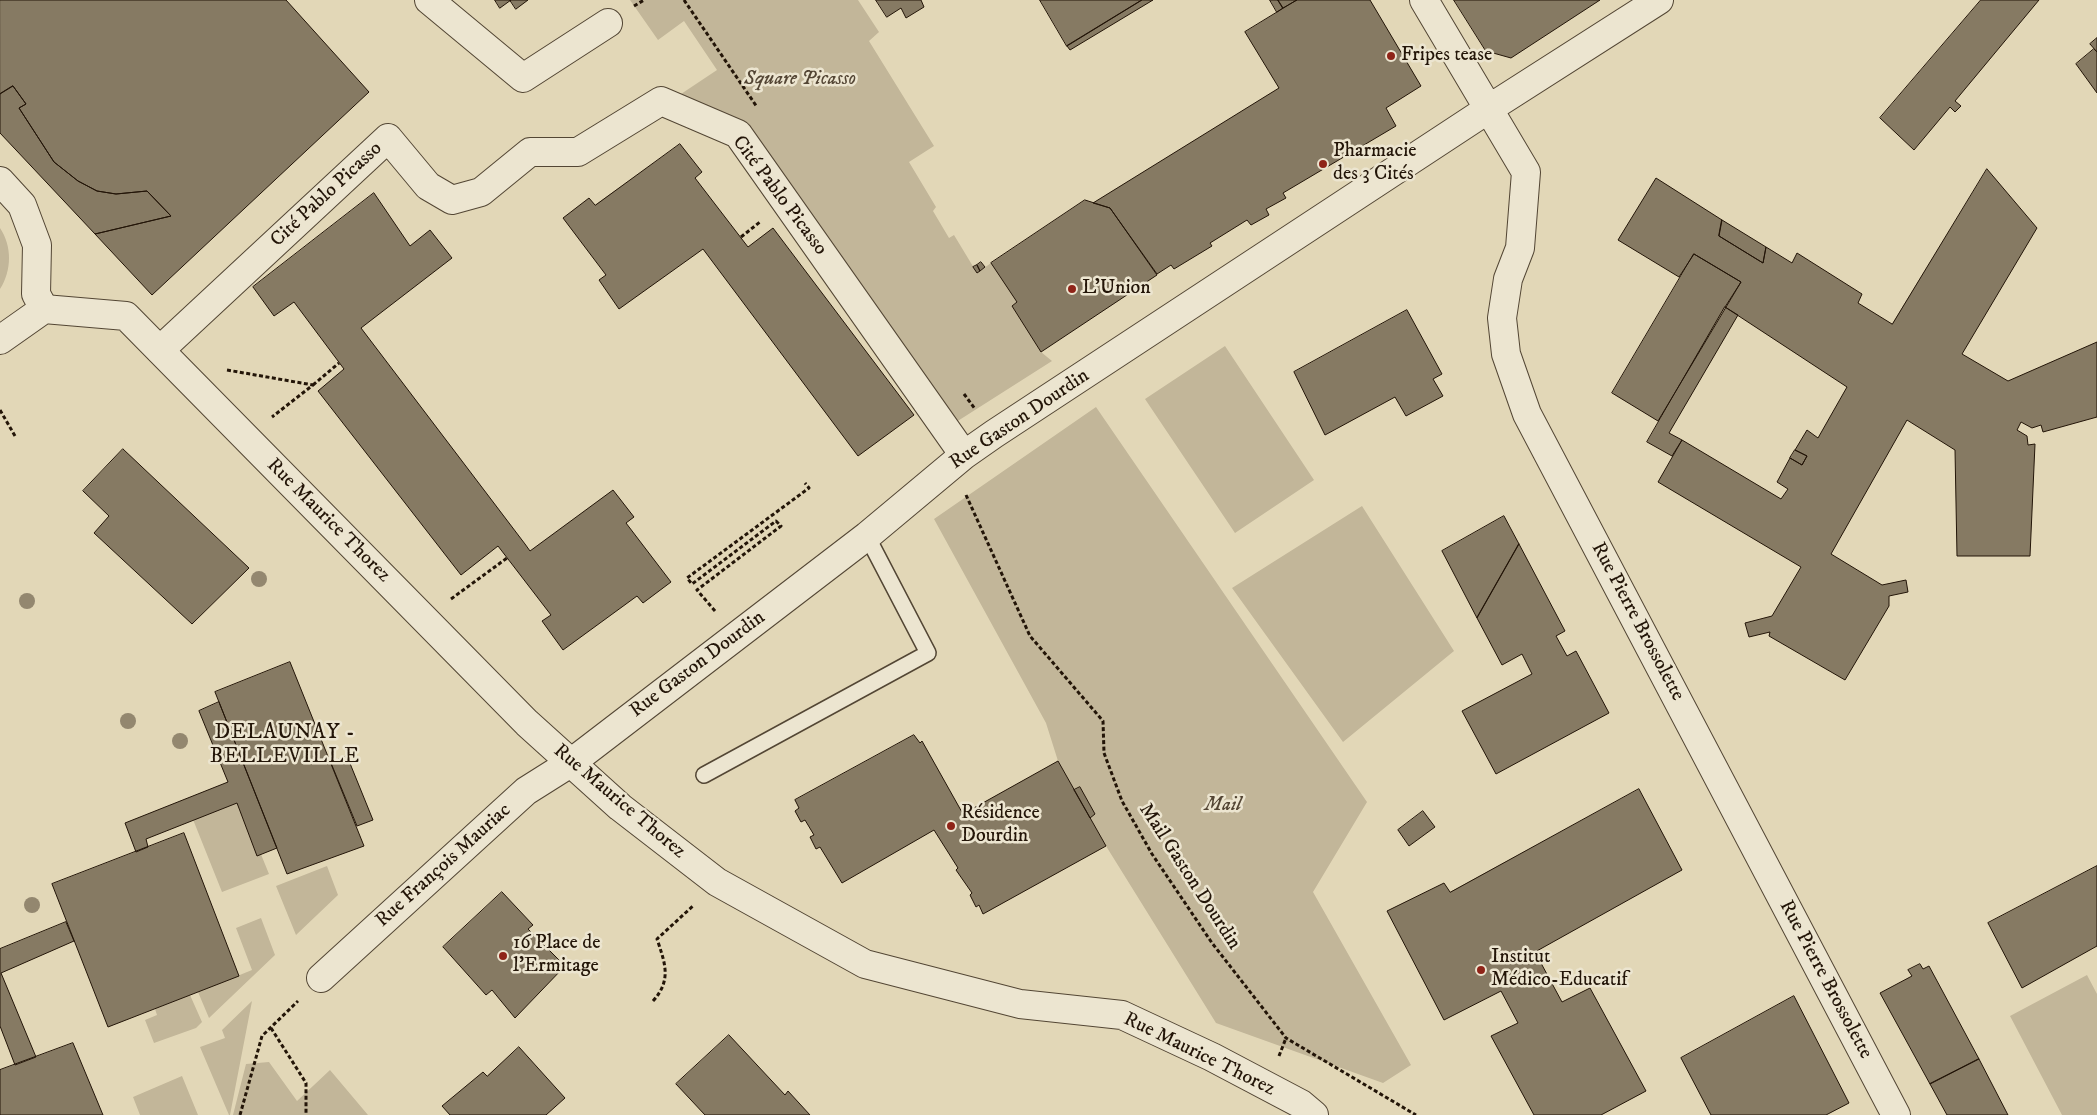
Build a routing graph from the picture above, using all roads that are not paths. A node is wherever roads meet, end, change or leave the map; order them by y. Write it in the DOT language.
graph roads {
  1 [pos="429,0"];
  2 [pos="1424,0"];
  3 [pos="1659,0"];
  4 [pos="608,23"];
  5 [pos="1490,108"];
  6 [pos="0,181"];
  7 [pos="44,309"];
  8 [pos="0,340"];
  9 [pos="160,350"];
  10 [pos="964,455"];
  11 [pos="867,536"];
  12 [pos="572,762"];
  13 [pos="704,775"];
  14 [pos="321,978"];
  15 [pos="1314,1115"];
  16 [pos="1896,1115"];
  1 -- 4 [label="street"];
  2 -- 5 [label="street, Rue Pierre Brossolette"];
  3 -- 5 [label="street, Rue Gaston Dourdin"];
  5 -- 10 [label="street, Rue Gaston Dourdin"];
  5 -- 16 [label="street, Rue Pierre Brossolette"];
  6 -- 7 [label="street"];
  7 -- 8 [label="street"];
  7 -- 9 [label="street, Rue Maurice Thorez"];
  9 -- 10 [label="street, Cité Pablo Picasso"];
  9 -- 12 [label="street, Rue Maurice Thorez"];
  10 -- 11 [label="street, Rue Gaston Dourdin"];
  11 -- 12 [label="street, Rue Gaston Dourdin"];
  11 -- 13 [label="lane"];
  12 -- 14 [label="street, Rue François Mauriac"];
  12 -- 15 [label="street, Rue Maurice Thorez"];
}
